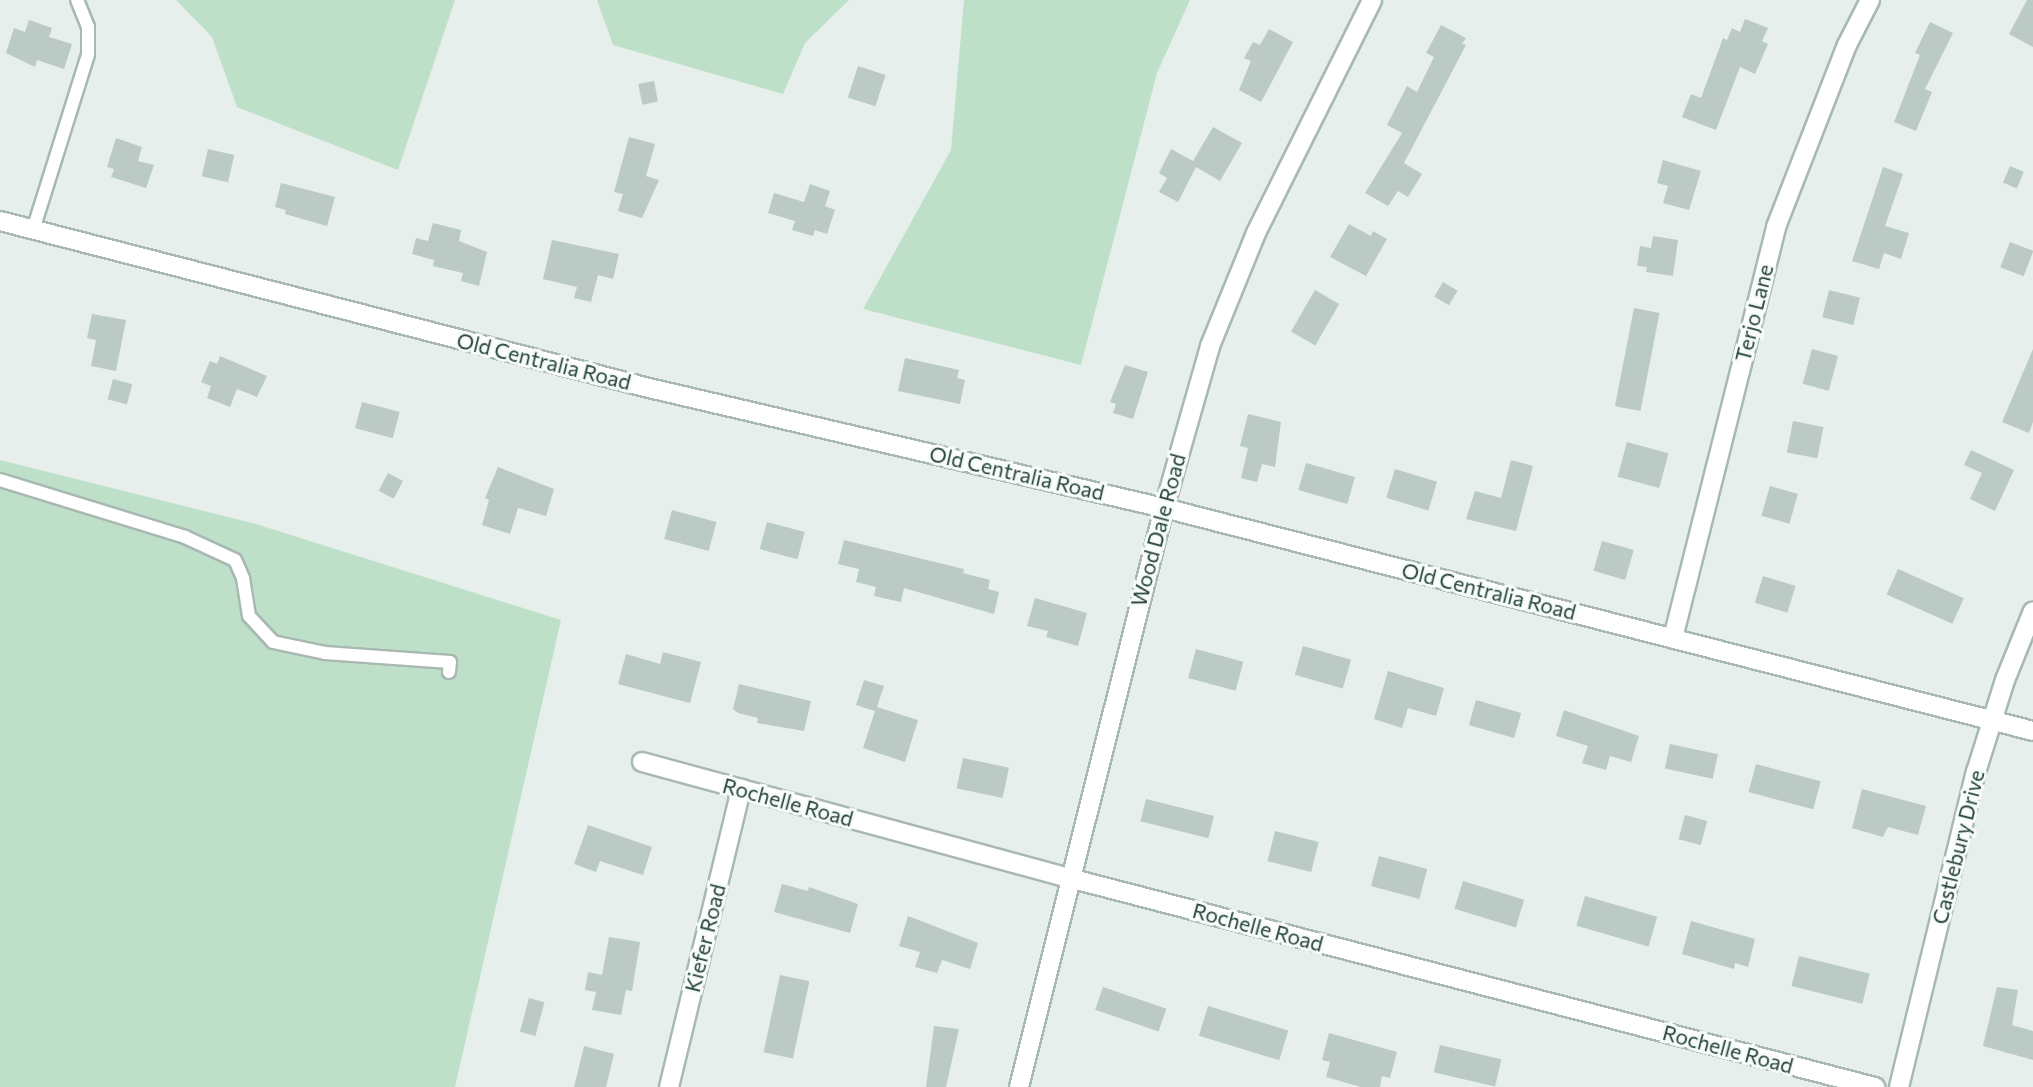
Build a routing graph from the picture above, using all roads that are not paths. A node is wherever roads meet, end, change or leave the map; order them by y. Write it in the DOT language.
graph roads {
  1 [pos="78,0"];
  2 [pos="1372,0"];
  3 [pos="1870,0"];
  4 [pos="0,221"];
  5 [pos="33,230"];
  6 [pos="0,480"];
  7 [pos="1164,508"];
  8 [pos="2033,611"];
  9 [pos="1673,639"];
  10 [pos="449,672"];
  11 [pos="1992,720"];
  12 [pos="2033,731"];
  13 [pos="642,762"];
  14 [pos="741,789"];
  15 [pos="1069,878"];
  16 [pos="669,1087"];
  17 [pos="1018,1087"];
  18 [pos="1875,1087"];
  19 [pos="1899,1087"];
  1 -- 5 [label="lane"];
  2 -- 7 [label="street, Wood Dale Road"];
  3 -- 9 [label="street, Terjo Lane"];
  4 -- 5 [label="street, Old Centralia Road"];
  5 -- 7 [label="street, Old Centralia Road"];
  6 -- 10 [label="lane"];
  7 -- 9 [label="street, Old Centralia Road"];
  7 -- 15 [label="street, Wood Dale Road"];
  8 -- 11 [label="street, Castlebury Drive"];
  9 -- 11 [label="street, Old Centralia Road"];
  11 -- 12 [label="street, Old Centralia Road"];
  11 -- 19 [label="street, Castlebury Drive"];
  13 -- 14 [label="street, Rochelle Road"];
  14 -- 15 [label="street, Rochelle Road"];
  14 -- 16 [label="street, Kiefer Road"];
  15 -- 17 [label="street, Wood Dale Road"];
  15 -- 18 [label="street, Rochelle Road"];
}
